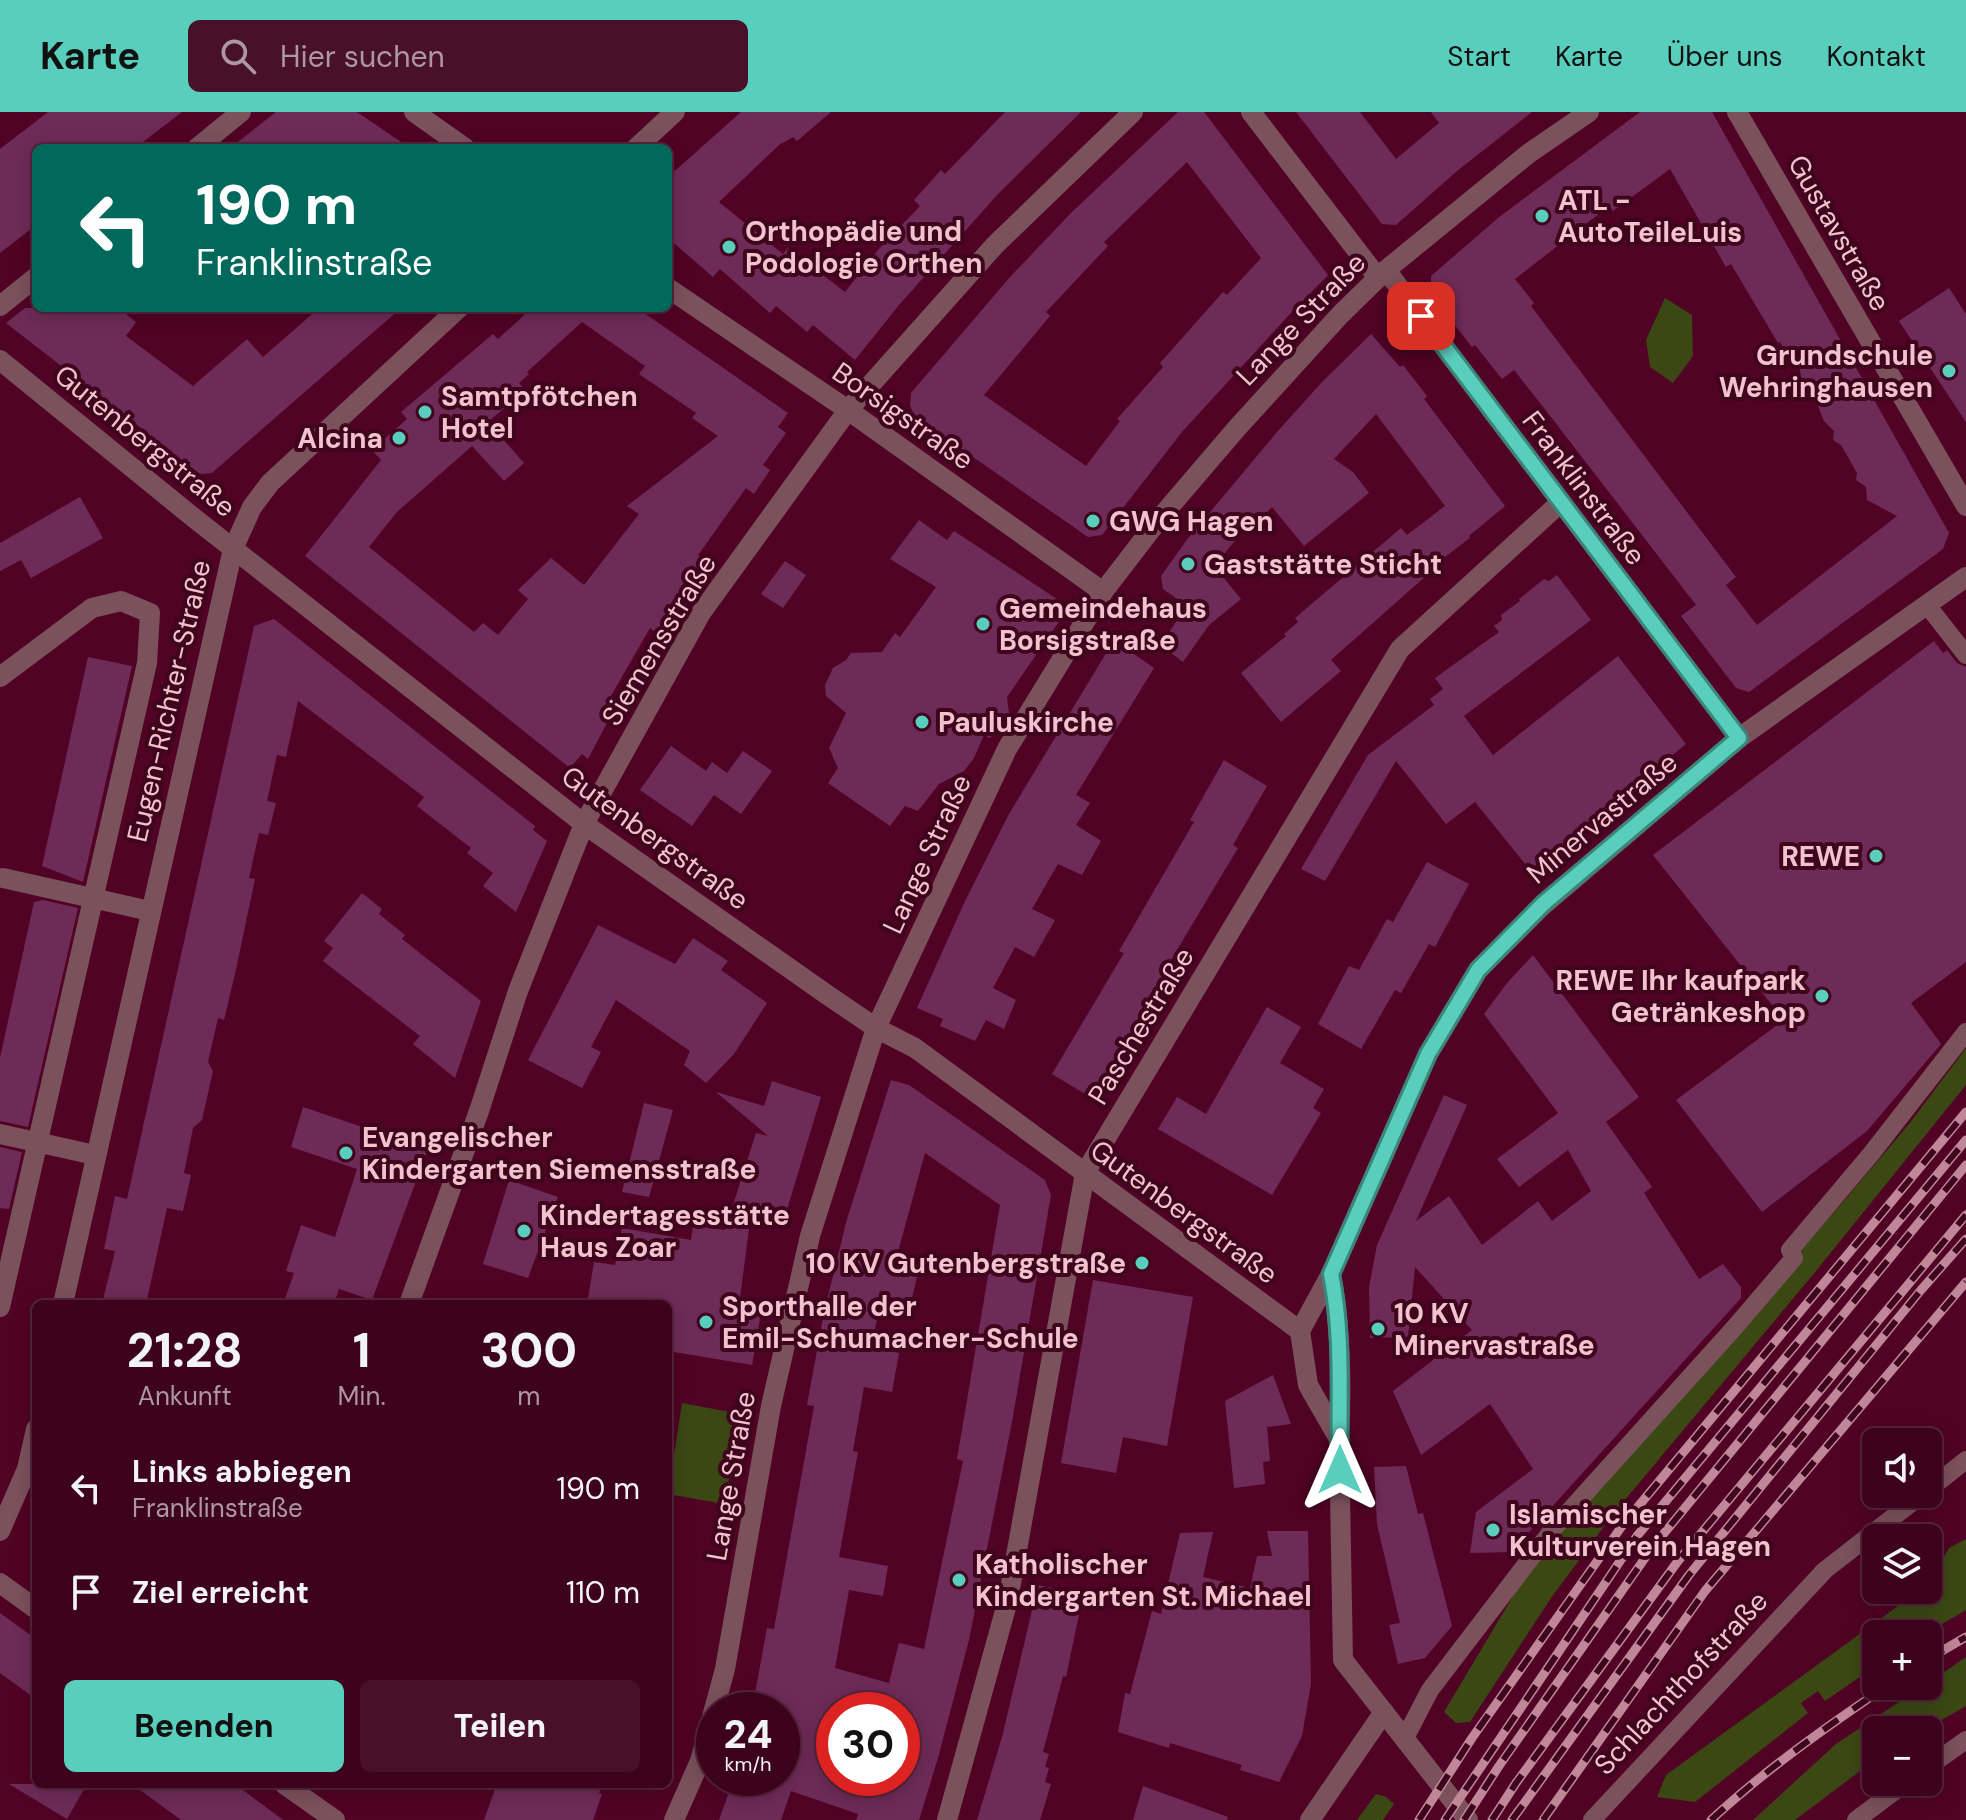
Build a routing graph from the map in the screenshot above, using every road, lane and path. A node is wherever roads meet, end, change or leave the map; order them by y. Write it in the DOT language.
graph roads {
  1 [pos="241,112"];
  2 [pos="414,112"];
  3 [pos="675,112"];
  4 [pos="1133,112"];
  5 [pos="1251,112"];
  6 [pos="1589,112"];
  7 [pos="1737,112"];
  8 [pos="202,144"];
  9 [pos="459,144"];
  10 [pos="640,144"];
  11 [pos="1382,274"];
  12 [pos="32,280"];
  13 [pos="672,291"];
  14 [pos="0,306"];
  15 [pos="455,312"];
  16 [pos="0,360"];
  17 [pos="848,410"];
  18 [pos="1560,503"];
  19 [pos="1966,506"];
  20 [pos="233,549"];
  21 [pos="1966,577"];
  22 [pos="1103,592"];
  23 [pos="1927,605"];
  24 [pos="1966,655"];
  25 [pos="0,677"];
  26 [pos="1739,738"];
  27 [pos="584,824"];
  28 [pos="3,878"];
  29 [pos="95,898"];
  30 [pos="150,911"];
  31 [pos="876,1028"];
  32 [pos="1966,1032"];
  33 [pos="0,1134"];
  34 [pos="38,1143"];
  35 [pos="95,1155"];
  36 [pos="1085,1173"];
  37 [pos="1331,1274"];
  38 [pos="64,1300"];
  39 [pos="410,1300"];
  40 [pos="0,1307"];
  41 [pos="1300,1331"];
  42 [pos="1339,1439"];
  43 [pos="32,1447"];
  44 [pos="1966,1460"];
  45 [pos="1942,1479"];
  46 [pos="1905,1508"];
  47 [pos="0,1531"];
  48 [pos="0,1583"];
  49 [pos="32,1606"];
  50 [pos="1384,1712"];
  51 [pos="1405,1738"];
  52 [pos="1966,1740"];
  53 [pos="1942,1757"];
  54 [pos="290,1788"];
  55 [pos="1888,1796"];
  56 [pos="335,1820"];
  57 [pos="674,1820"];
  58 [pos="947,1820"];
  59 [pos="1310,1820"];
  60 [pos="1468,1820"];
  61 [pos="1592,1820"];
  62 [pos="1856,1820"];
  1 -- 8 [label="street"];
  2 -- 9 [label="street"];
  3 -- 10 [label="street"];
  4 -- 17 [label="street, Siemensstraße"];
  5 -- 11 [label="street, Franklinstraße"];
  6 -- 11 [label="street, Lange Straße"];
  7 -- 19 [label="street, Gustavstraße"];
  11 -- 18 [label="street, Franklinstraße"];
  11 -- 22 [label="street, Lange Straße"];
  12 -- 14 [label="street"];
  13 -- 17 [label="street, Borsigstraße"];
  15 -- 20 [label="street, Eugen-Richter-Straße"];
  16 -- 20 [label="street, Gutenbergstraße"];
  17 -- 22 [label="street, Borsigstraße"];
  17 -- 27 [label="street, Siemensstraße"];
  18 -- 26 [label="street, Franklinstraße"];
  18 -- 36 [label="street, Paschestraße"];
  20 -- 27 [label="street, Gutenbergstraße"];
  20 -- 30 [label="street, Eugen-Richter-Straße"];
  21 -- 23 [label="street, Minervastraße"];
  22 -- 31 [label="street, Lange Straße"];
  23 -- 24 [label="lane"];
  23 -- 26 [label="street, Minervastraße"];
  25 -- 29 [label="street, Eugen-Richter-Straße"];
  26 -- 37 [label="street, Minervastraße"];
  27 -- 31 [label="street, Gutenbergstraße"];
  27 -- 39 [label="street, Siemensstraße"];
  28 -- 29 [label="street"];
  29 -- 30 [label="street"];
  29 -- 34 [label="street, Eugen-Richter-Straße"];
  30 -- 35 [label="street, Eugen-Richter-Straße"];
  31 -- 36 [label="street, Gutenbergstraße"];
  31 -- 57 [label="street, Lange Straße"];
  32 -- 51 [label="lane"];
  33 -- 34 [label="street"];
  34 -- 35 [label="street"];
  34 -- 40 [label="street, Eugen-Richter-Straße"];
  35 -- 38 [label="street, Eugen-Richter-Straße"];
  36 -- 41 [label="street, Gutenbergstraße"];
  36 -- 58 [label="street, Paschestraße"];
  37 -- 41 [label="street, Minervastraße"];
  37 -- 42 [label="street"];
  41 -- 42 [label="street"];
  42 -- 50 [label="street"];
  43 -- 47 [label="street"];
  44 -- 45 [label="lane"];
  46 -- 61 [label="lane, Schlachthofstraße"];
  48 -- 49 [label="street"];
  50 -- 51 [label="street"];
  50 -- 59 [label="street"];
  51 -- 60 [label="street"];
  52 -- 53 [label="lane"];
  54 -- 56 [label="street"];
  55 -- 62 [label="lane"];
}
